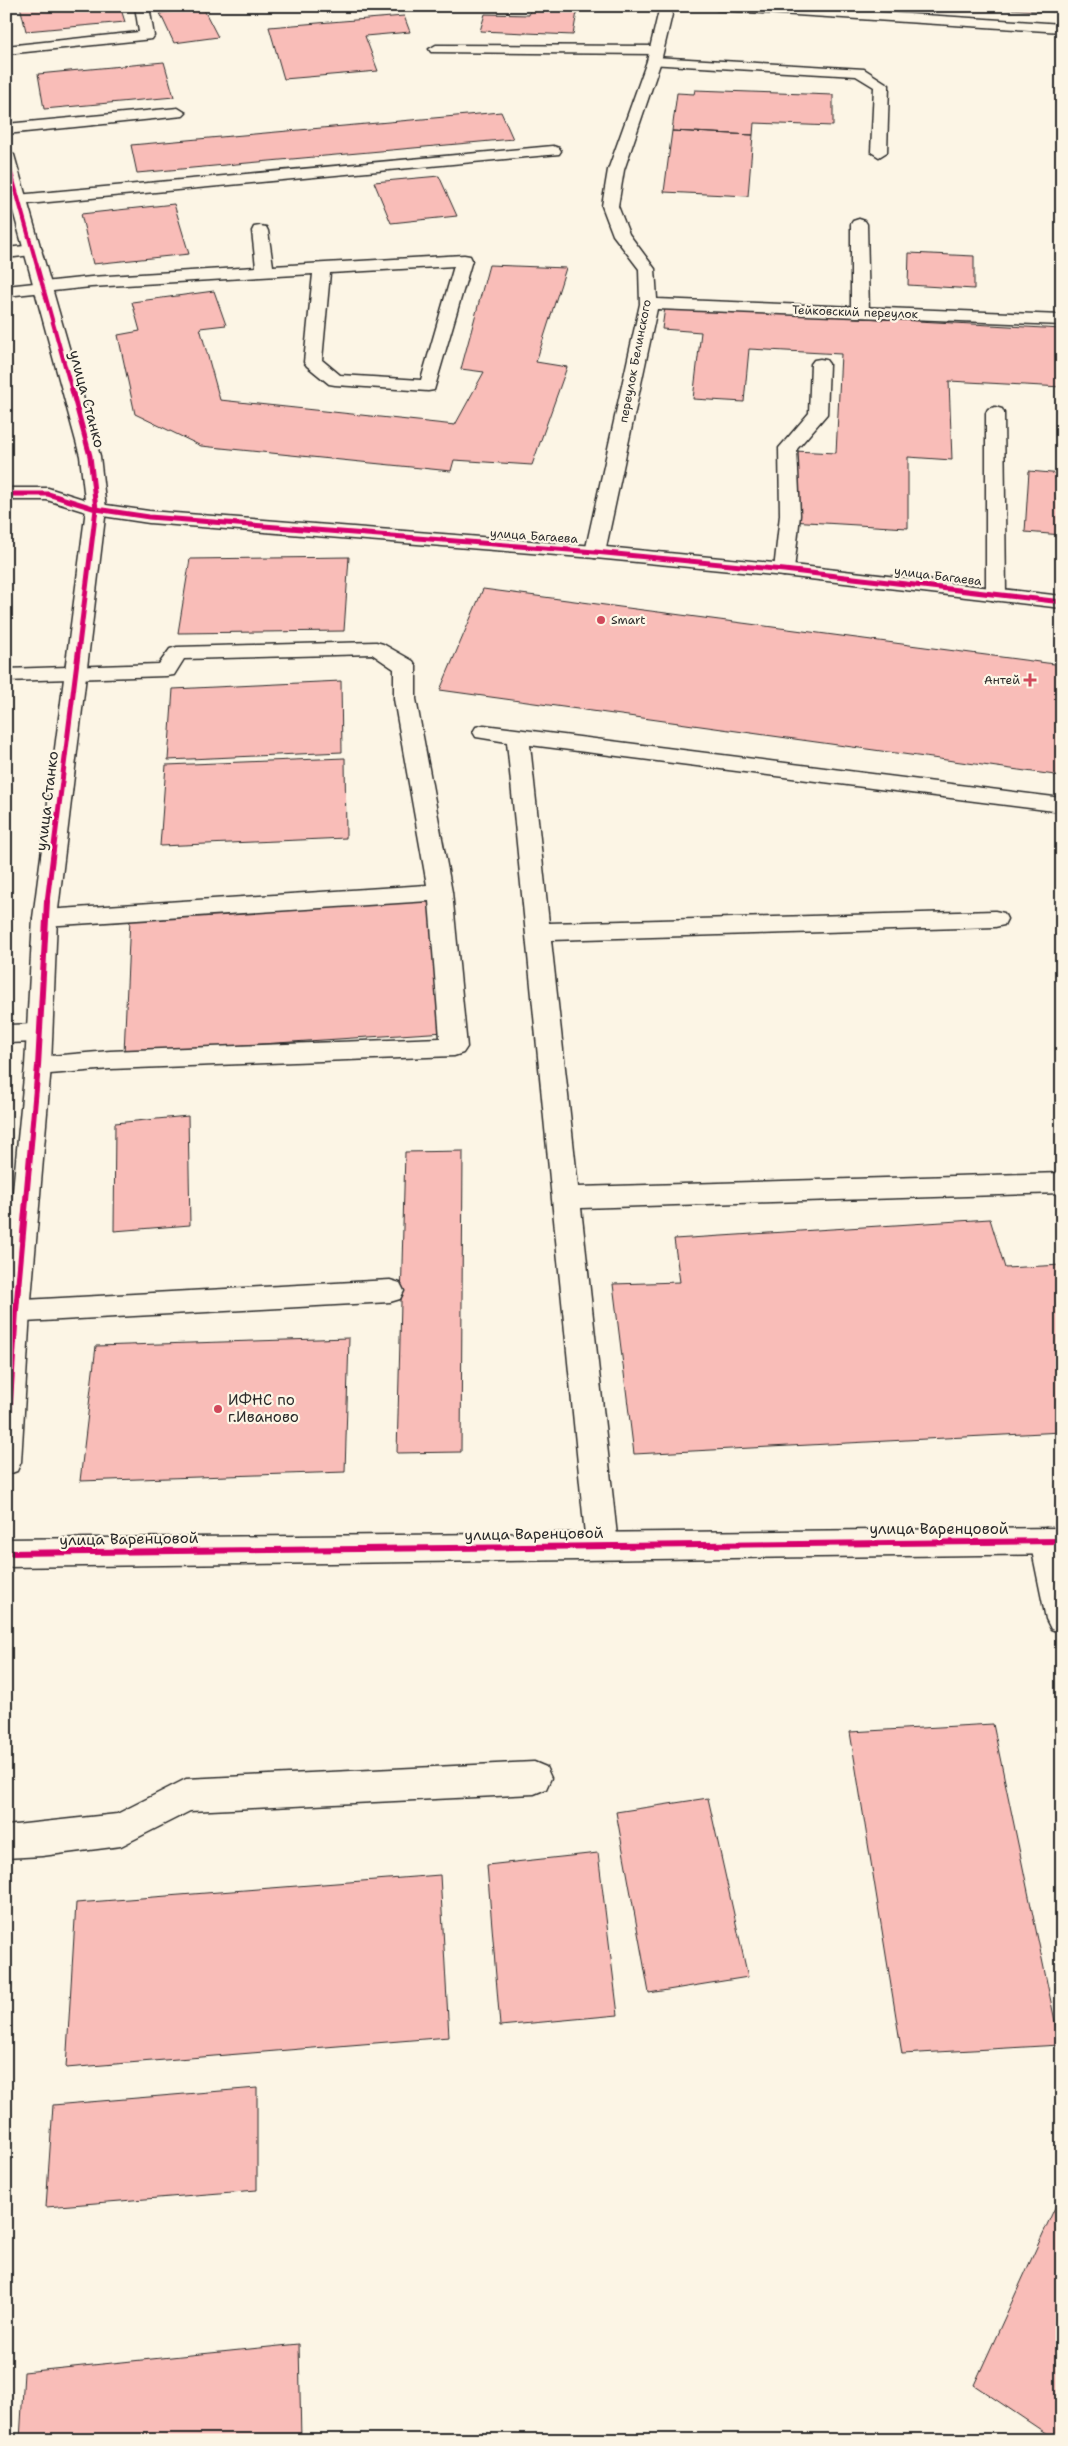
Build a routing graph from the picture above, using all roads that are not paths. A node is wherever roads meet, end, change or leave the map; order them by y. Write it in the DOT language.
graph roads {
  1 [pos="142,6"];
  2 [pos="667,6"];
  3 [pos="717,6"];
  4 [pos="1062,28"];
  5 [pos="436,49"];
  6 [pos="6,50"];
  7 [pos="655,56"];
  8 [pos="178,113"];
  9 [pos="6,129"];
  10 [pos="553,150"];
  11 [pos="879,152"];
  12 [pos="6,155"];
  13 [pos="13,200"];
  14 [pos="859,224"];
  15 [pos="260,231"];
  16 [pos="34,250"];
  17 [pos="6,253"];
  18 [pos="322,269"];
  19 [pos="265,271"];
  20 [pos="43,288"];
  21 [pos="6,291"];
  22 [pos="649,304"];
  23 [pos="860,313"];
  24 [pos="1062,320"];
  25 [pos="820,364"];
  26 [pos="995,413"];
  27 [pos="6,494"];
  28 [pos="96,510"];
  29 [pos="595,552"];
  30 [pos="784,570"];
  31 [pos="996,595"];
  32 [pos="1062,602"];
  33 [pos="75,673"];
  34 [pos="6,675"];
  35 [pos="484,732"];
  36 [pos="518,737"];
  37 [pos="1062,805"];
  38 [pos="440,892"];
  39 [pos="45,918"];
  40 [pos="995,920"];
  41 [pos="538,932"];
  42 [pos="38,1033"];
  43 [pos="6,1034"];
  44 [pos="38,1066"];
  45 [pos="1062,1183"];
  46 [pos="566,1198"];
  47 [pos="13,1266"];
  48 [pos="390,1291"];
  49 [pos="11,1311"];
  50 [pos="6,1462"];
  51 [pos="1054,1541"];
  52 [pos="602,1545"];
  53 [pos="6,1553"];
  54 [pos="1062,1618"];
  55 [pos="534,1778"];
  56 [pos="6,1842"];
  1 -- 6 [label="street"];
  2 -- 7 [label="street, переулок Белинского"];
  3 -- 4 [label="street"];
  5 -- 7 [label="street"];
  7 -- 11 [label="street"];
  7 -- 22 [label="street, переулок Белинского"];
  8 -- 9 [label="street"];
  10 -- 13 [label="street"];
  12 -- 13 [label="street, улица Станко"];
  13 -- 16 [label="street, улица Станко"];
  14 -- 23 [label="street"];
  15 -- 19 [label="street"];
  16 -- 17 [label="street"];
  16 -- 20 [label="street, улица Станко"];
  18 -- 18 [label="street"];
  18 -- 19 [label="street"];
  19 -- 20 [label="street"];
  20 -- 21 [label="street"];
  20 -- 28 [label="street, улица Станко"];
  22 -- 23 [label="street, Тейковский переулок"];
  22 -- 29 [label="street, переулок Белинского"];
  23 -- 24 [label="street, Тейковский переулок"];
  25 -- 30 [label="street"];
  26 -- 31 [label="street"];
  27 -- 28 [label="street, улица Багаева"];
  28 -- 29 [label="street, улица Багаева"];
  28 -- 33 [label="street, улица Станко"];
  29 -- 30 [label="street, улица Багаева"];
  30 -- 31 [label="street, улица Багаева"];
  31 -- 32 [label="street, улица Багаева"];
  33 -- 34 [label="street"];
  33 -- 38 [label="street"];
  33 -- 39 [label="street, улица Станко"];
  35 -- 36 [label="street"];
  36 -- 37 [label="street"];
  36 -- 41 [label="street"];
  38 -- 39 [label="street"];
  38 -- 44 [label="street"];
  39 -- 42 [label="street, улица Станко"];
  40 -- 41 [label="street"];
  41 -- 46 [label="street"];
  42 -- 43 [label="street"];
  42 -- 44 [label="street, улица Станко"];
  44 -- 47 [label="street, улица Станко"];
  45 -- 46 [label="street"];
  46 -- 52 [label="street"];
  47 -- 49 [label="street, улица Станко"];
  48 -- 49 [label="street"];
  49 -- 50 [label="street, улица Станко"];
  51 -- 52 [label="street, улица Варенцовой"];
  51 -- 54 [label="street"];
  52 -- 53 [label="street, улица Варенцовой"];
  55 -- 56 [label="street"];
}
